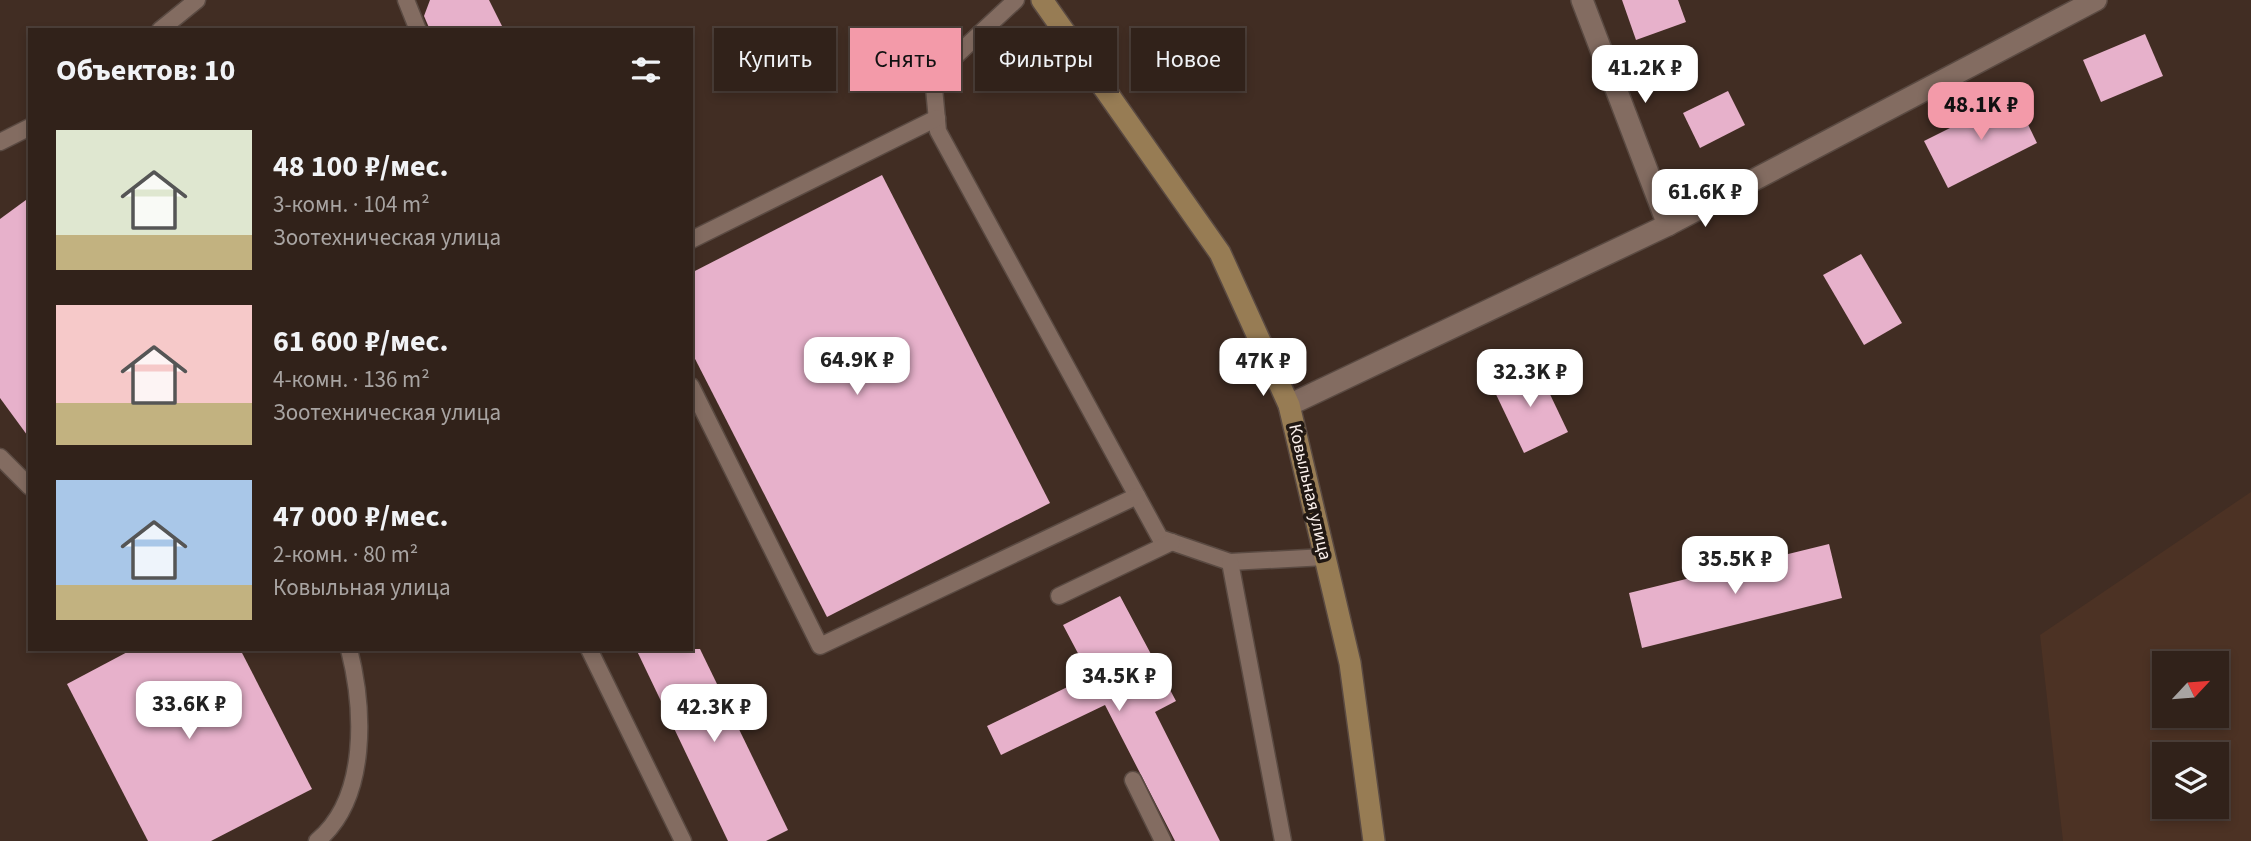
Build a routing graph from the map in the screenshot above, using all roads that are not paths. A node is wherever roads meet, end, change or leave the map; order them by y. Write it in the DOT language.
graph roads {
  1 [pos="197,0"];
  2 [pos="406,0"];
  3 [pos="1016,0"];
  4 [pos="1042,0"];
  5 [pos="1583,0"];
  6 [pos="2096,0"];
  7 [pos="162,28"];
  8 [pos="417,28"];
  9 [pos="937,118"];
  10 [pos="28,128"];
  11 [pos="0,142"];
  12 [pos="1668,225"];
  13 [pos="693,239"];
  14 [pos="693,390"];
  15 [pos="1289,405"];
  16 [pos="0,457"];
  17 [pos="28,486"];
  18 [pos="1137,496"];
  19 [pos="1172,542"];
  20 [pos="1325,557"];
  21 [pos="1230,562"];
  22 [pos="1059,596"];
  23 [pos="350,651"];
  24 [pos="590,651"];
  25 [pos="1133,780"];
  26 [pos="317,841"];
  27 [pos="683,841"];
  28 [pos="1163,841"];
  29 [pos="1283,841"];
  30 [pos="1374,841"];
  1 -- 7 [label="lane"];
  2 -- 8 [label="lane"];
  3 -- 9 [label="lane"];
  4 -- 15 [label="main road, Ковыльная улица"];
  5 -- 12 [label="street"];
  6 -- 12 [label="street"];
  9 -- 13 [label="lane"];
  9 -- 18 [label="lane"];
  10 -- 11 [label="lane"];
  12 -- 15 [label="street"];
  14 -- 18 [label="lane"];
  15 -- 20 [label="main road, Ковыльная улица"];
  16 -- 17 [label="lane"];
  18 -- 19 [label="lane"];
  19 -- 21 [label="lane"];
  19 -- 22 [label="lane"];
  20 -- 21 [label="lane"];
  20 -- 30 [label="main road, Ковыльная улица"];
  21 -- 29 [label="lane"];
  23 -- 26 [label="lane"];
  24 -- 27 [label="lane"];
  25 -- 28 [label="lane"];
}
